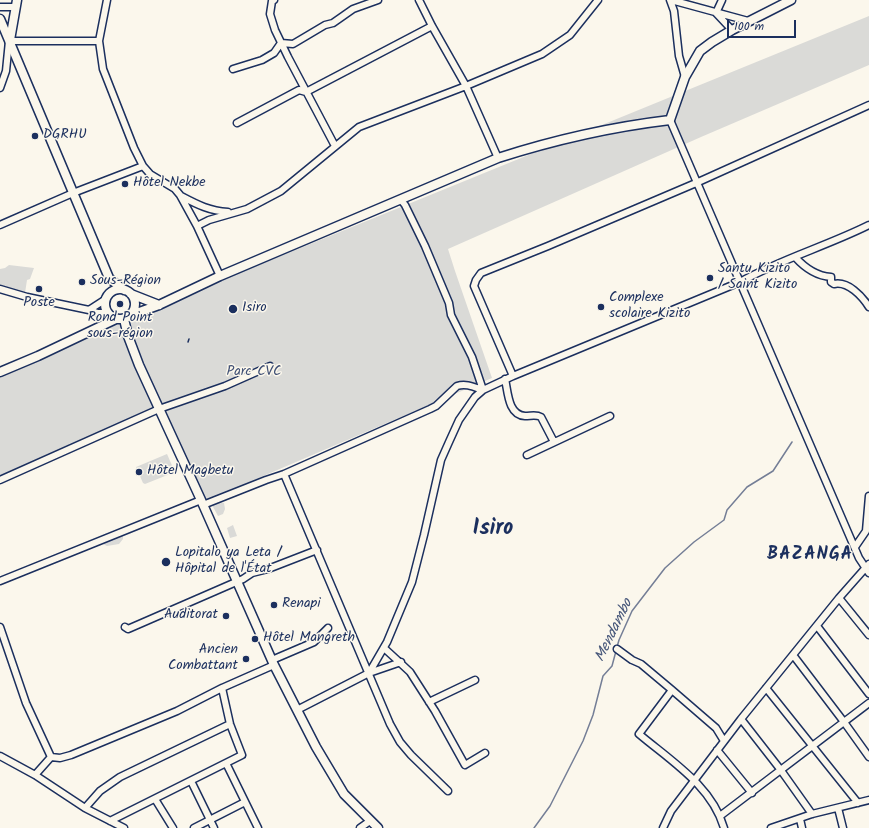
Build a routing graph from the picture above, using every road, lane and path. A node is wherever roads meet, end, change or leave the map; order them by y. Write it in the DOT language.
graph roads {
  1 [pos="107,0"];
  2 [pos="274,0"];
  3 [pos="378,0"];
  4 [pos="419,0"];
  5 [pos="598,0"];
  6 [pos="670,0"];
  7 [pos="722,0"];
  8 [pos="791,0"];
  9 [pos="17,3"];
  10 [pos="0,7"];
  11 [pos="716,13"];
  12 [pos="0,19"];
  13 [pos="748,21"];
  14 [pos="432,26"];
  15 [pos="732,30"];
  16 [pos="10,41"];
  17 [pos="99,41"];
  18 [pos="281,43"];
  19 [pos="233,69"];
  20 [pos="685,77"];
  21 [pos="466,86"];
  22 [pos="0,88"];
  23 [pos="306,92"];
  24 [pos="869,105"];
  25 [pos="670,120"];
  26 [pos="237,123"];
  27 [pos="335,146"];
  28 [pos="498,158"];
  29 [pos="143,166"];
  30 [pos="696,183"];
  31 [pos="73,193"];
  32 [pos="180,195"];
  33 [pos="401,200"];
  34 [pos="232,213"];
  35 [pos="0,225"];
  36 [pos="869,225"];
  37 [pos="197,226"];
  38 [pos="795,257"];
  39 [pos="220,276"];
  40 [pos="109,278"];
  41 [pos="740,282"];
  42 [pos="0,289"];
  43 [pos="128,292"];
  44 [pos="107,297"];
  45 [pos="159,305"];
  46 [pos="869,307"];
  47 [pos="89,310"];
  48 [pos="108,313"];
  49 [pos="124,317"];
  50 [pos="99,327"];
  51 [pos="270,366"];
  52 [pos="0,372"];
  53 [pos="513,376"];
  54 [pos="505,379"];
  55 [pos="483,390"];
  56 [pos="159,409"];
  57 [pos="610,416"];
  58 [pos="554,442"];
  59 [pos="527,455"];
  60 [pos="284,474"];
  61 [pos="0,480"];
  62 [pos="869,496"];
  63 [pos="202,502"];
  64 [pos="855,547"];
  65 [pos="317,550"];
  66 [pos="868,568"];
  67 [pos="0,581"];
  68 [pos="237,581"];
  69 [pos="839,598"];
  70 [pos="817,626"];
  71 [pos="0,627"];
  72 [pos="125,627"];
  73 [pos="328,628"];
  74 [pos="869,635"];
  75 [pos="384,648"];
  76 [pos="616,649"];
  77 [pos="793,655"];
  78 [pos="273,662"];
  79 [pos="401,662"];
  80 [pos="369,672"];
  81 [pos="475,680"];
  82 [pos="222,688"];
  83 [pos="766,688"];
  84 [pos="672,690"];
  85 [pos="869,694"];
  86 [pos="429,702"];
  87 [pos="869,703"];
  88 [pos="297,710"];
  89 [pos="741,719"];
  90 [pos="844,722"];
  91 [pos="230,724"];
  92 [pos="724,741"];
  93 [pos="813,746"];
  94 [pos="717,750"];
  95 [pos="485,753"];
  96 [pos="0,756"];
  97 [pos="52,757"];
  98 [pos="869,757"];
  99 [pos="226,763"];
  100 [pos="780,769"];
  101 [pos="35,775"];
  102 [pos="694,780"];
  103 [pos="191,781"];
  104 [pos="448,791"];
  105 [pos="752,793"];
  106 [pos="155,799"];
  107 [pos="869,800"];
  108 [pos="245,802"];
  109 [pos="858,803"];
  110 [pos="85,808"];
  111 [pos="838,808"];
  112 [pos="812,814"];
  113 [pos="720,816"];
  114 [pos="800,819"];
  115 [pos="210,820"];
  116 [pos="370,820"];
  117 [pos="110,821"];
  118 [pos="124,828"];
  119 [pos="173,828"];
  120 [pos="194,828"];
  121 [pos="214,828"];
  122 [pos="258,828"];
  123 [pos="360,828"];
  124 [pos="378,828"];
  125 [pos="663,828"];
  126 [pos="724,828"];
  127 [pos="770,828"];
  128 [pos="802,828"];
  129 [pos="843,828"];
  1 -- 17 [label="street"];
  2 -- 18 [label="street"];
  3 -- 18 [label="street"];
  4 -- 14 [label="street"];
  5 -- 21 [label="street"];
  6 -- 11 [label="street"];
  6 -- 20 [label="street"];
  7 -- 11 [label="street"];
  8 -- 13 [label="main road"];
  9 -- 10 [label="street"];
  9 -- 16 [label="main road"];
  11 -- 13 [label="street"];
  11 -- 15 [label="street"];
  12 -- 16 [label="main road"];
  13 -- 15 [label="main road"];
  14 -- 21 [label="street"];
  14 -- 23 [label="street"];
  15 -- 20 [label="main road"];
  16 -- 17 [label="street"];
  16 -- 22 [label="street"];
  16 -- 31 [label="main road"];
  17 -- 29 [label="street"];
  18 -- 19 [label="street"];
  18 -- 23 [label="street"];
  20 -- 25 [label="main road"];
  21 -- 27 [label="street"];
  21 -- 28 [label="street"];
  23 -- 26 [label="street"];
  23 -- 27 [label="street"];
  24 -- 30 [label="street"];
  25 -- 28 [label="main road"];
  25 -- 30 [label="street"];
  27 -- 34 [label="street"];
  28 -- 33 [label="main road"];
  29 -- 31 [label="street"];
  29 -- 32 [label="street"];
  30 -- 41 [label="street"];
  30 -- 53 [label="street"];
  31 -- 35 [label="street"];
  31 -- 40 [label="main road"];
  32 -- 34 [label="street"];
  32 -- 37 [label="street"];
  33 -- 39 [label="main road"];
  33 -- 55 [label="street"];
  34 -- 37 [label="street"];
  36 -- 38 [label="street"];
  37 -- 39 [label="street"];
  38 -- 41 [label="street"];
  38 -- 46 [label="street"];
  39 -- 45 [label="main road"];
  40 -- 43 [label="main road"];
  40 -- 44 [label="main road"];
  41 -- 53 [label="street"];
  41 -- 64 [label="street"];
  42 -- 47 [label="street"];
  43 -- 44 [label="main road"];
  43 -- 45 [label="main road"];
  43 -- 49 [label="main road"];
  44 -- 47 [label="street"];
  44 -- 48 [label="main road"];
  45 -- 49 [label="main road"];
  47 -- 48 [label="street"];
  48 -- 49 [label="main road"];
  48 -- 50 [label="main road"];
  49 -- 50 [label="main road"];
  49 -- 56 [label="main road"];
  50 -- 52 [label="main road"];
  51 -- 56 [label="street"];
  53 -- 54 [label="street"];
  54 -- 55 [label="street"];
  54 -- 58 [label="street"];
  55 -- 60 [label="street"];
  55 -- 75 [label="street"];
  56 -- 61 [label="street"];
  56 -- 63 [label="main road"];
  57 -- 58 [label="street"];
  58 -- 59 [label="street"];
  60 -- 63 [label="street"];
  60 -- 65 [label="street"];
  62 -- 64 [label="street"];
  63 -- 67 [label="street"];
  63 -- 68 [label="main road"];
  64 -- 66 [label="street"];
  65 -- 68 [label="street"];
  65 -- 80 [label="street"];
  66 -- 69 [label="street"];
  68 -- 72 [label="street"];
  68 -- 78 [label="main road"];
  69 -- 70 [label="street"];
  69 -- 74 [label="street"];
  70 -- 77 [label="street"];
  70 -- 85 [label="street"];
  71 -- 97 [label="street"];
  73 -- 78 [label="street"];
  75 -- 79 [label="street"];
  75 -- 80 [label="street"];
  76 -- 84 [label="street"];
  77 -- 83 [label="street"];
  77 -- 90 [label="street"];
  78 -- 82 [label="street"];
  78 -- 88 [label="main road"];
  79 -- 80 [label="street"];
  79 -- 86 [label="street"];
  80 -- 88 [label="street"];
  80 -- 104 [label="street"];
  81 -- 86 [label="street"];
  82 -- 91 [label="street"];
  82 -- 97 [label="street"];
  83 -- 89 [label="street"];
  83 -- 93 [label="street"];
  84 -- 92 [label="street"];
  84 -- 102 [label="street"];
  86 -- 95 [label="street"];
  87 -- 90 [label="street"];
  88 -- 116 [label="main road"];
  89 -- 92 [label="street"];
  89 -- 100 [label="street"];
  90 -- 93 [label="street"];
  90 -- 98 [label="street"];
  91 -- 99 [label="street"];
  91 -- 110 [label="street"];
  92 -- 94 [label="street"];
  93 -- 100 [label="street"];
  93 -- 109 [label="street"];
  94 -- 102 [label="street"];
  94 -- 105 [label="street"];
  96 -- 101 [label="street"];
  97 -- 101 [label="street"];
  99 -- 103 [label="street"];
  99 -- 108 [label="street"];
  100 -- 105 [label="street"];
  100 -- 112 [label="street"];
  101 -- 110 [label="street"];
  102 -- 113 [label="street"];
  102 -- 125 [label="street"];
  103 -- 106 [label="street"];
  103 -- 115 [label="street"];
  105 -- 113 [label="street"];
  106 -- 117 [label="street"];
  106 -- 119 [label="street"];
  107 -- 109 [label="street"];
  108 -- 115 [label="street"];
  108 -- 122 [label="street"];
  109 -- 111 [label="street"];
  110 -- 117 [label="street"];
  111 -- 112 [label="street"];
  111 -- 129 [label="street"];
  112 -- 114 [label="street"];
  113 -- 126 [label="street"];
  114 -- 127 [label="street"];
  114 -- 128 [label="street"];
  115 -- 120 [label="street"];
  115 -- 121 [label="street"];
  116 -- 123 [label="street"];
  116 -- 124 [label="main road"];
  117 -- 118 [label="street"];
}
